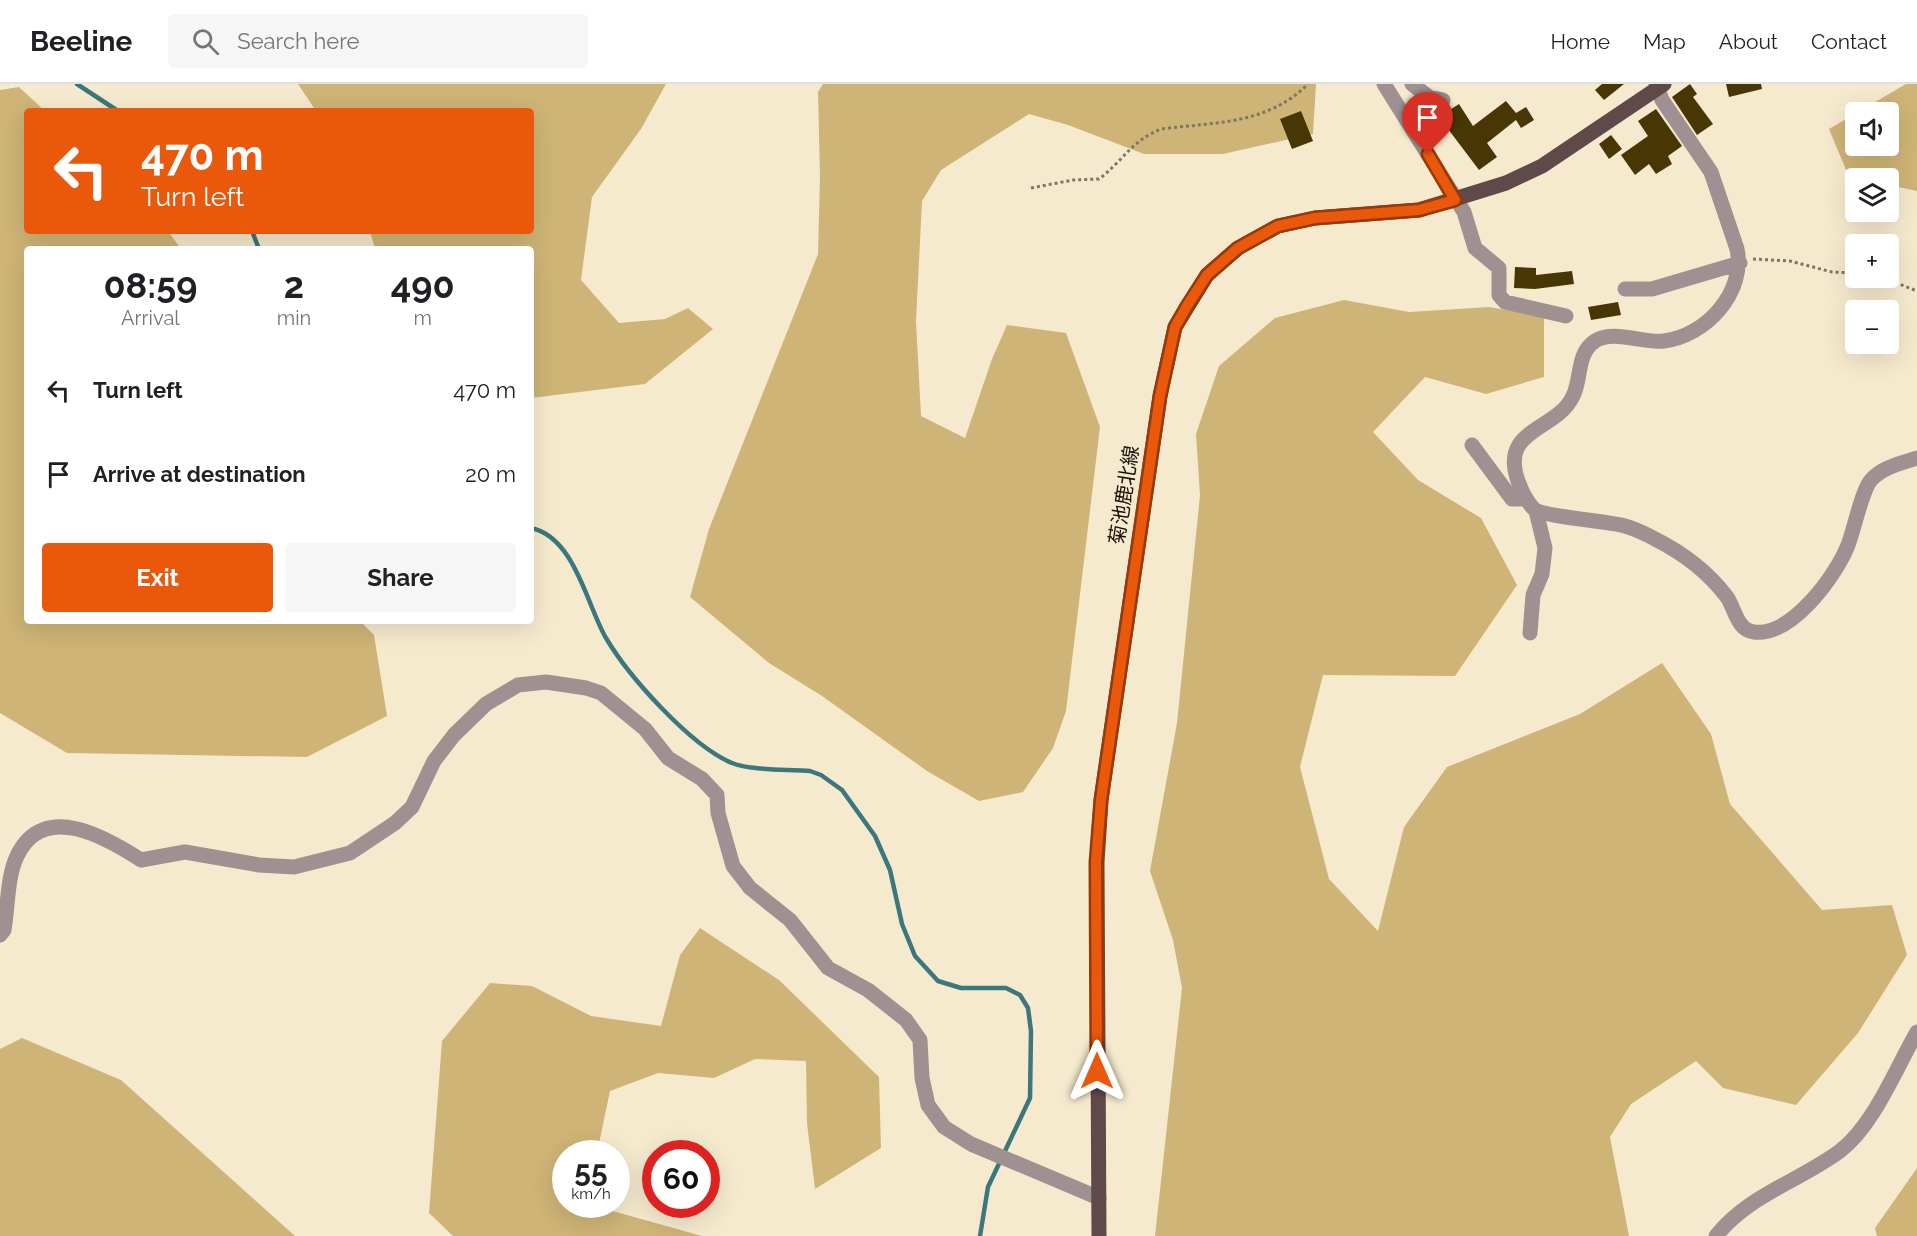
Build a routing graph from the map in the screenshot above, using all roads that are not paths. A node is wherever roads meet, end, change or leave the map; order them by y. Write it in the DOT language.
graph roads {
  1 [pos="1384,84"];
  2 [pos="1412,84"];
  3 [pos="1659,85"];
  4 [pos="1443,100"];
  5 [pos="1455,200"];
  6 [pos="1740,262"];
  7 [pos="1625,289"];
  8 [pos="1566,316"];
  9 [pos="1472,445"];
  10 [pos="1917,458"];
  11 [pos="1526,500"];
  12 [pos="1536,511"];
  13 [pos="1530,633"];
  14 [pos="0,935"];
  15 [pos="1917,1032"];
  16 [pos="1099,1198"];
  17 [pos="1099,1236"];
  18 [pos="1716,1236"];
  1 -- 5 [label="street"];
  2 -- 4 [label="street"];
  3 -- 5 [label="main road, 菊池鹿北線"];
  3 -- 6 [label="street"];
  5 -- 8 [label="street"];
  5 -- 16 [label="main road, 菊池鹿北線"];
  6 -- 7 [label="street"];
  6 -- 11 [label="street"];
  9 -- 11 [label="street"];
  10 -- 12 [label="street"];
  11 -- 12 [label="street"];
  12 -- 13 [label="street"];
  14 -- 16 [label="street"];
  15 -- 18 [label="street"];
  16 -- 17 [label="main road, 菊池鹿北線"];
}
